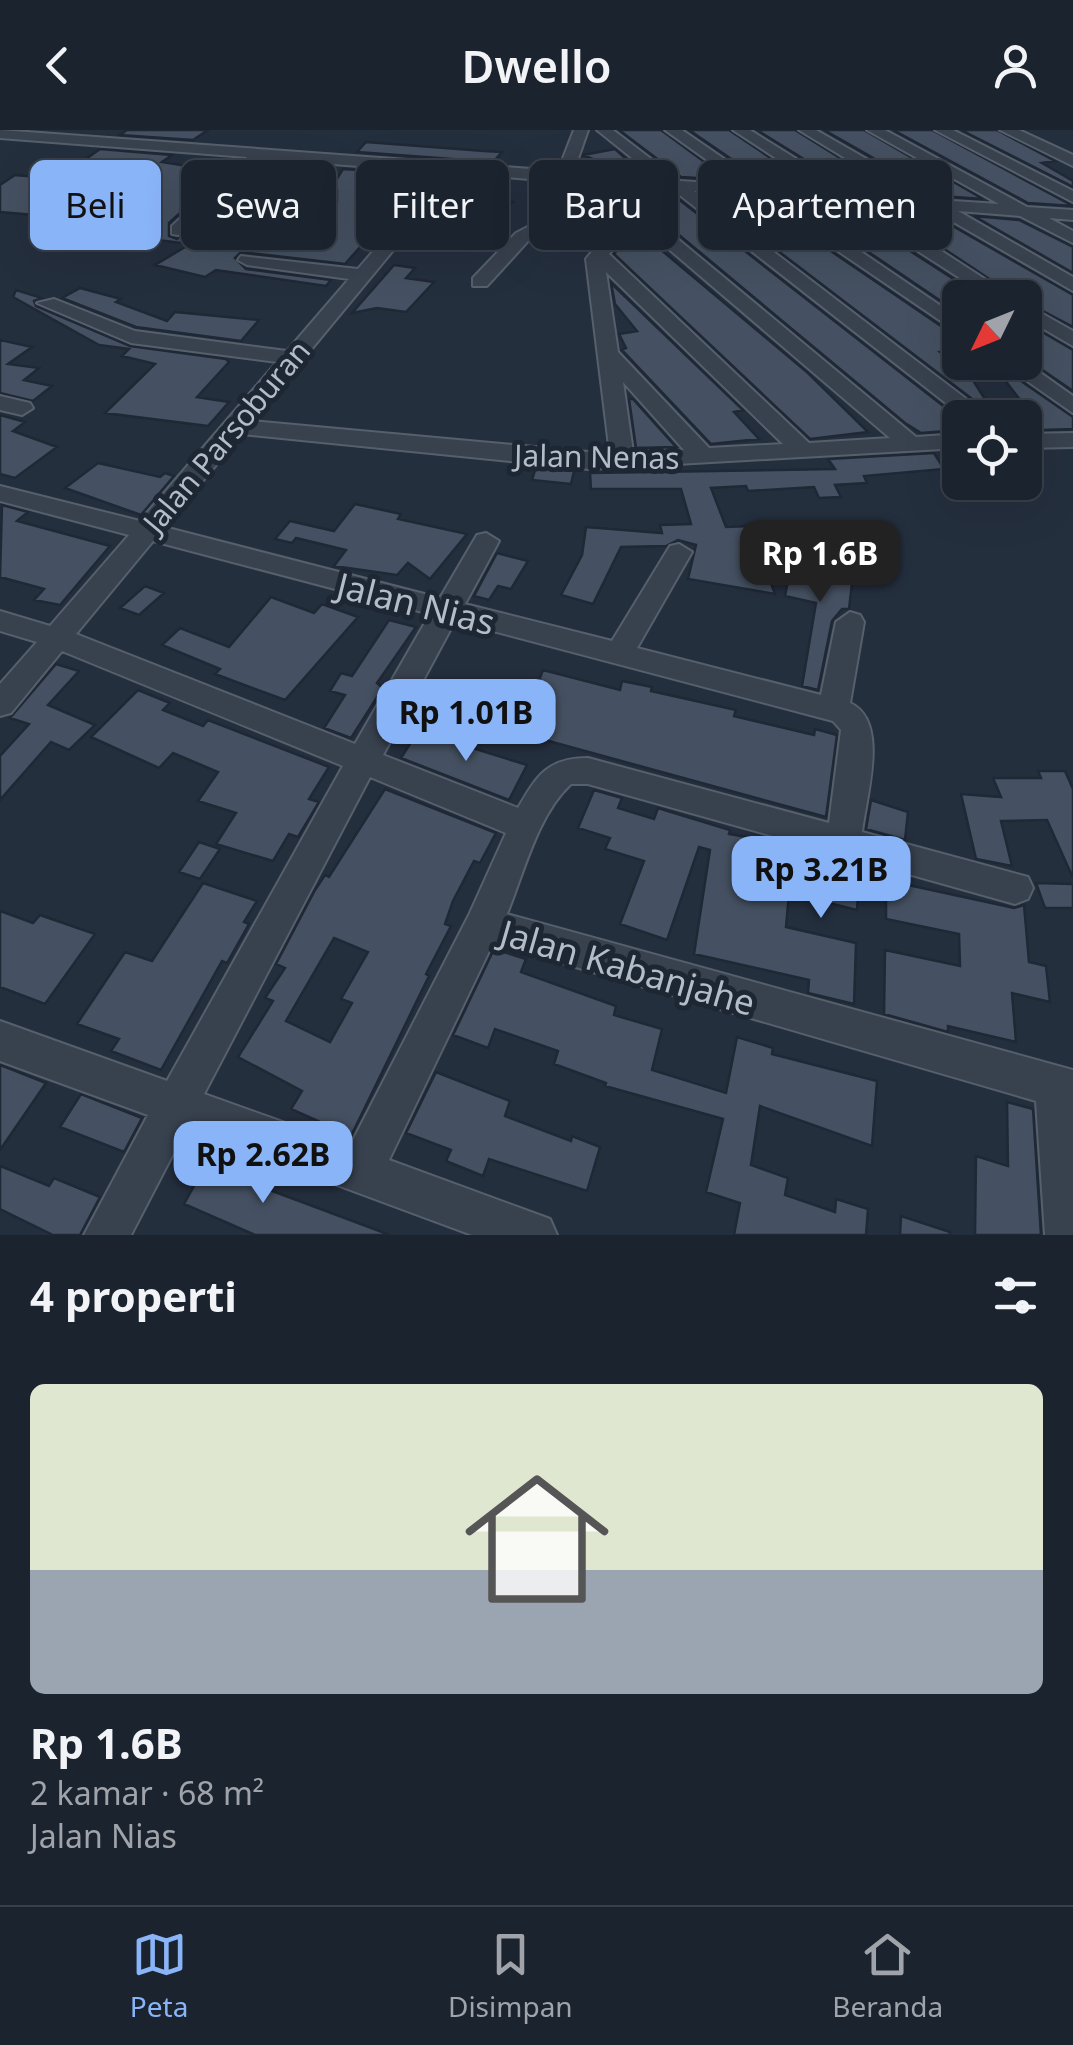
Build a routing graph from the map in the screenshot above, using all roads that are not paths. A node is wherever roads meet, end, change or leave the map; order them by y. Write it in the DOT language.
graph roads {
  1 [pos="581,130"];
  2 [pos="604,130"];
  3 [pos="672,130"];
  4 [pos="740,130"];
  5 [pos="806,130"];
  6 [pos="874,130"];
  7 [pos="942,130"];
  8 [pos="1008,130"];
  9 [pos="4,135"];
  10 [pos="259,154"];
  11 [pos="329,159"];
  12 [pos="569,160"];
  13 [pos="639,160"];
  14 [pos="717,160"];
  15 [pos="789,160"];
  16 [pos="858,160"];
  17 [pos="356,161"];
  18 [pos="1073,161"];
  19 [pos="678,192"];
  20 [pos="1073,196"];
  21 [pos="952,206"];
  22 [pos="1024,212"];
  23 [pos="952,214"];
  24 [pos="1073,215"];
  25 [pos="178,230"];
  26 [pos="529,233"];
  27 [pos="1073,238"];
  28 [pos="678,248"];
  29 [pos="383,250"];
  30 [pos="848,250"];
  31 [pos="931,250"];
  32 [pos="597,252"];
  33 [pos="247,260"];
  34 [pos="362,275"];
  35 [pos="977,280"];
  36 [pos="480,282"];
  37 [pos="1073,285"];
  38 [pos="46,304"];
  39 [pos="942,316"];
  40 [pos="1042,321"];
  41 [pos="1073,340"];
  42 [pos="606,351"];
  43 [pos="293,358"];
  44 [pos="1036,380"];
  45 [pos="956,400"];
  46 [pos="1073,406"];
  47 [pos="235,426"];
  48 [pos="942,440"];
  49 [pos="1073,440"];
  50 [pos="907,441"];
  51 [pos="1042,441"];
  52 [pos="802,450"];
  53 [pos="704,457"];
  54 [pos="623,462"];
  55 [pos="0,492"];
  56 [pos="145,532"];
  57 [pos="486,540"];
  58 [pos="678,552"];
  59 [pos="445,611"];
  60 [pos="0,621"];
  61 [pos="850,622"];
  62 [pos="58,638"];
  63 [pos="620,652"];
  64 [pos="0,705"];
  65 [pos="834,710"];
  66 [pos="360,763"];
  67 [pos="526,826"];
  68 [pos="844,842"];
  69 [pos="1015,888"];
  70 [pos="484,924"];
  71 [pos="0,1042"];
  72 [pos="1064,1089"];
  73 [pos="174,1103"];
  74 [pos="360,1172"];
  75 [pos="107,1235"];
  76 [pos="534,1235"];
  77 [pos="1068,1235"];
  1 -- 12 [label="street"];
  2 -- 13 [label="street"];
  3 -- 14 [label="street"];
  4 -- 15 [label="street"];
  5 -- 16 [label="street"];
  6 -- 22 [label="street"];
  7 -- 20 [label="street"];
  8 -- 18 [label="street"];
  9 -- 10 [label="street"];
  10 -- 11 [label="street"];
  10 -- 25 [label="street"];
  11 -- 17 [label="street"];
  19 -- 45 [label="street"];
  21 -- 22 [label="street"];
  22 -- 24 [label="street"];
  22 -- 27 [label="street"];
  23 -- 37 [label="street"];
  26 -- 36 [label="street"];
  28 -- 50 [label="street"];
  29 -- 34 [label="street, Jalan Parsoburan"];
  30 -- 39 [label="street"];
  31 -- 35 [label="street"];
  32 -- 42 [label="street"];
  32 -- 52 [label="street"];
  33 -- 34 [label="street"];
  34 -- 43 [label="street, Jalan Parsoburan"];
  38 -- 43 [label="street"];
  40 -- 41 [label="street"];
  42 -- 53 [label="street"];
  42 -- 54 [label="street"];
  43 -- 47 [label="street, Jalan Parsoburan"];
  44 -- 46 [label="street"];
  47 -- 54 [label="street, Jalan Nenas"];
  47 -- 56 [label="street, Jalan Parsoburan"];
  48 -- 50 [label="street, Jalan Nenas"];
  49 -- 51 [label="street"];
  50 -- 52 [label="street, Jalan Nenas"];
  52 -- 53 [label="street, Jalan Nenas"];
  53 -- 54 [label="street, Jalan Nenas"];
  55 -- 56 [label="street, Jalan Nias"];
  56 -- 59 [label="street, Jalan Nias"];
  56 -- 62 [label="street, Jalan Parsoburan"];
  57 -- 59 [label="street"];
  58 -- 63 [label="street"];
  59 -- 63 [label="street, Jalan Nias"];
  59 -- 66 [label="street"];
  60 -- 62 [label="street"];
  61 -- 65 [label="street"];
  62 -- 64 [label="street, Jalan Parsoburan"];
  62 -- 66 [label="street"];
  63 -- 65 [label="street, Jalan Nias"];
  65 -- 68 [label="street"];
  66 -- 67 [label="street"];
  66 -- 73 [label="street"];
  67 -- 68 [label="street, Jalan Kabanjahe"];
  67 -- 70 [label="street, Jalan Kabanjahe"];
  68 -- 69 [label="street, Jalan Kabanjahe"];
  70 -- 72 [label="street, Jalan Kabanjahe"];
  70 -- 74 [label="street"];
  71 -- 73 [label="street"];
  72 -- 77 [label="street"];
  73 -- 74 [label="street"];
  73 -- 75 [label="street"];
  74 -- 76 [label="street"];
}
